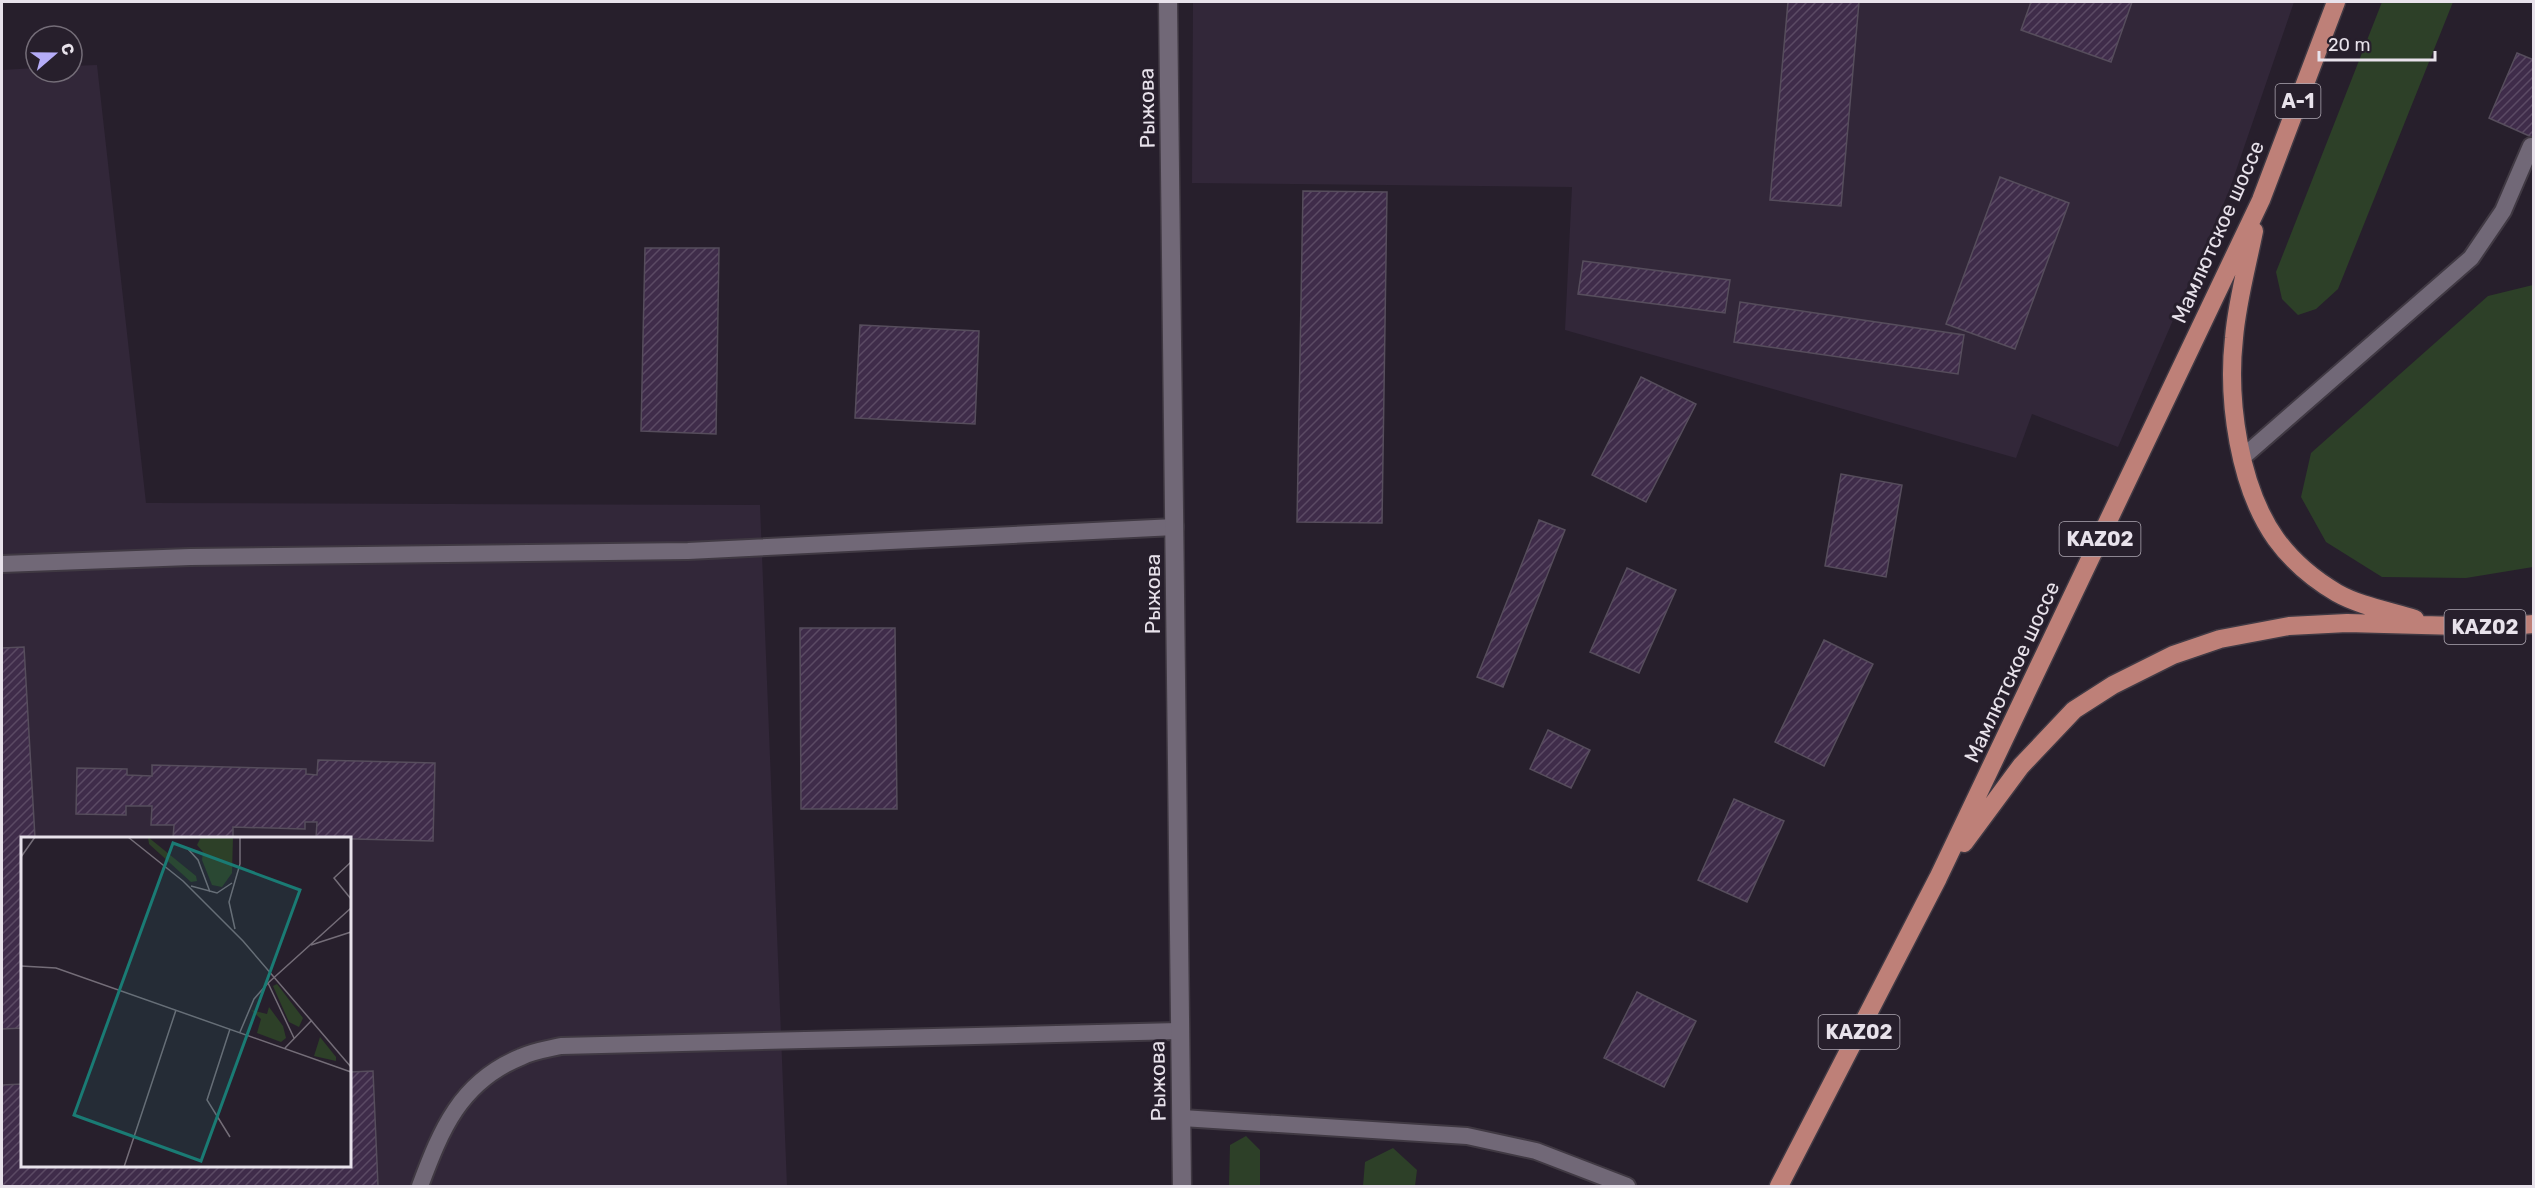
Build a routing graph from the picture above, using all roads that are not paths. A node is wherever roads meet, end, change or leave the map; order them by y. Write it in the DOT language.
graph roads {
  1 [pos="1168,2"];
  2 [pos="2336,2"];
  3 [pos="2531,146"];
  4 [pos="2261,200"];
  5 [pos="2243,457"];
  6 [pos="1175,527"];
  7 [pos="2,564"];
  8 [pos="2534,624"];
  9 [pos="2437,625"];
  10 [pos="1938,878"];
  11 [pos="1179,1031"];
  12 [pos="1182,1118"];
  13 [pos="420,1186"];
  14 [pos="1182,1186"];
  15 [pos="1627,1186"];
  16 [pos="1779,1186"];
  1 -- 6 [label="street, Рыжова"];
  2 -- 4 [label="highway, Мамлютское шоссе / A-1"];
  3 -- 5 [label="lane"];
  4 -- 5 [label="highway"];
  4 -- 10 [label="highway, Мамлютское шоссе / KAZ02"];
  5 -- 9 [label="highway"];
  6 -- 7 [label="lane"];
  6 -- 11 [label="street, Рыжова"];
  8 -- 9 [label="highway, KАZ02"];
  9 -- 10 [label="highway, KAZ02"];
  10 -- 16 [label="highway, Мамлютское шоссе / KAZ02"];
  11 -- 12 [label="street, Рыжова"];
  11 -- 13 [label="lane"];
  12 -- 14 [label="street, Рыжова"];
  12 -- 15 [label="lane"];
}
